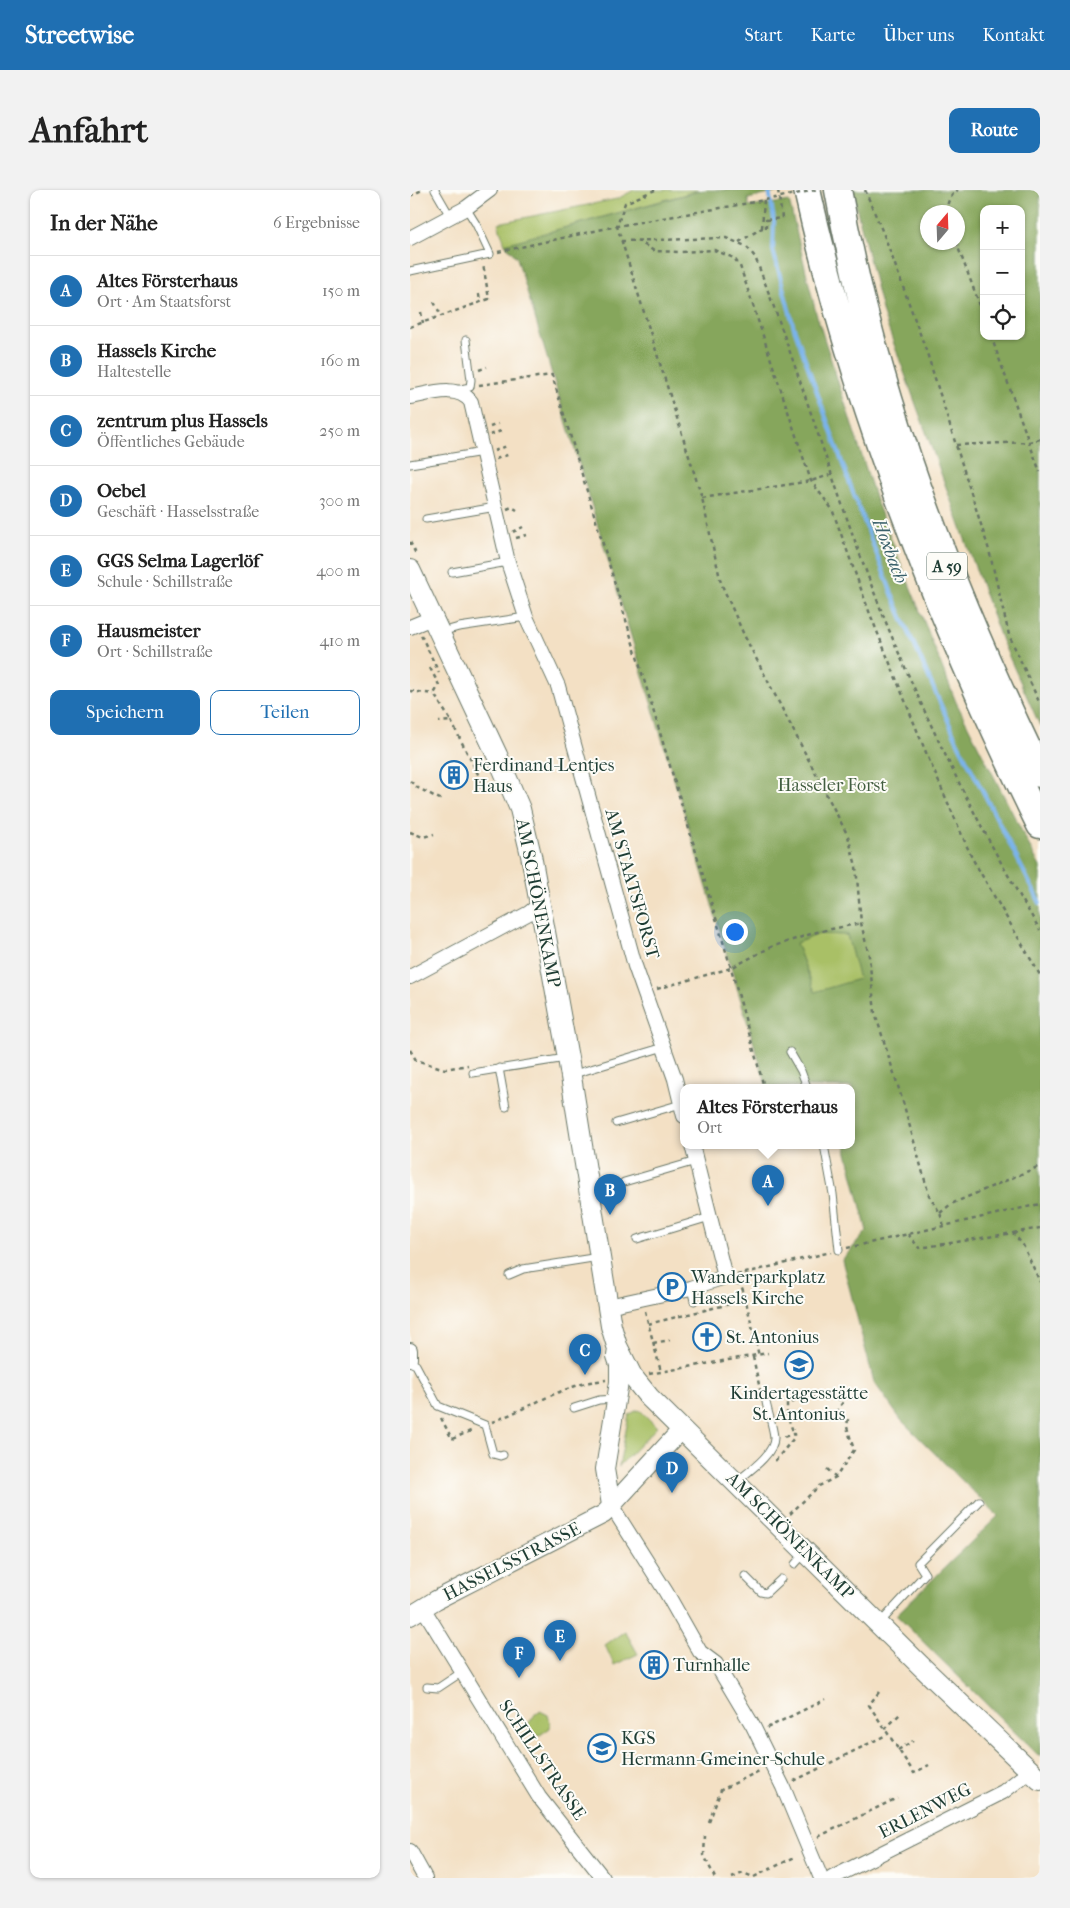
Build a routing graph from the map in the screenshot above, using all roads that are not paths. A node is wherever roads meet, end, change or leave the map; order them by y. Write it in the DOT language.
graph roads {
  1 [pos="435,190"];
  2 [pos="490,190"];
  3 [pos="806,190"];
  4 [pos="838,190"];
  5 [pos="466,208"];
  6 [pos="450,216"];
  7 [pos="410,238"];
  8 [pos="410,271"];
  9 [pos="466,340"];
  10 [pos="454,390"];
  11 [pos="410,397"];
  12 [pos="482,452"];
  13 [pos="410,464"];
  14 [pos="496,507"];
  15 [pos="426,519"];
  16 [pos="508,562"];
  17 [pos="410,570"];
  18 [pos="452,572"];
  19 [pos="526,617"];
  20 [pos="424,626"];
  21 [pos="1040,774"];
  22 [pos="1040,824"];
  23 [pos="540,904"];
  24 [pos="410,977"];
  25 [pos="664,1047"];
  26 [pos="790,1052"];
  27 [pos="569,1066"];
  28 [pos="499,1068"];
  29 [pos="473,1072"];
  30 [pos="806,1084"];
  31 [pos="680,1100"];
  32 [pos="506,1107"];
  33 [pos="680,1111"];
  34 [pos="616,1123"];
  35 [pos="693,1149"];
  36 [pos="825,1149"];
  37 [pos="696,1161"];
  38 [pos="624,1182"];
  39 [pos="710,1217"];
  40 [pos="637,1239"];
  41 [pos="839,1250"];
  42 [pos="600,1257"];
  43 [pos="509,1275"];
  44 [pos="608,1306"];
  45 [pos="410,1350"];
  46 [pos="410,1361"];
  47 [pos="627,1394"];
  48 [pos="766,1402"];
  49 [pos="574,1408"];
  50 [pos="682,1429"];
  51 [pos="503,1455"];
  52 [pos="606,1478"];
  53 [pos="736,1482"];
  54 [pos="626,1489"];
  55 [pos="979,1501"];
  56 [pos="612,1506"];
  57 [pos="588,1523"];
  58 [pos="745,1576"];
  59 [pos="781,1579"];
  60 [pos="416,1612"];
  61 [pos="878,1624"];
  62 [pos="462,1672"];
  63 [pos="427,1687"];
  64 [pos="1035,1776"];
  65 [pos="410,1851"];
  66 [pos="425,1878"];
  67 [pos="604,1878"];
  68 [pos="821,1878"];
  69 [pos="832,1878"];
  1 -- 6 [label="lane"];
  2 -- 5 [label="street"];
  3 -- 22 [label="highway, A 59"];
  4 -- 21 [label="highway, A 59"];
  5 -- 6 [label="street"];
  5 -- 8 [label="lane"];
  6 -- 7 [label="street"];
  9 -- 10 [label="lane"];
  10 -- 11 [label="street"];
  10 -- 12 [label="street, AM STAATSFORST"];
  12 -- 13 [label="lane"];
  12 -- 14 [label="street, AM STAATSFORST"];
  14 -- 15 [label="lane"];
  14 -- 16 [label="street, AM STAATSFORST"];
  16 -- 18 [label="lane"];
  16 -- 19 [label="street, AM STAATSFORST"];
  17 -- 20 [label="main road, AM SCHÖNENKAMP"];
  19 -- 20 [label="lane"];
  19 -- 25 [label="street, AM STAATSFORST"];
  20 -- 23 [label="main road, AM SCHÖNENKAMP"];
  23 -- 24 [label="street"];
  23 -- 27 [label="main road, AM SCHÖNENKAMP"];
  25 -- 27 [label="lane"];
  25 -- 31 [label="street, AM STAATSFORST"];
  26 -- 30 [label="lane"];
  27 -- 28 [label="lane"];
  27 -- 42 [label="main road, AM SCHÖNENKAMP"];
  28 -- 29 [label="lane"];
  28 -- 32 [label="lane"];
  33 -- 34 [label="lane, AM STAATSFORST"];
  35 -- 37 [label="street"];
  36 -- 41 [label="lane"];
  37 -- 38 [label="lane"];
  37 -- 39 [label="street"];
  39 -- 40 [label="lane"];
  39 -- 44 [label="street"];
  42 -- 43 [label="lane"];
  42 -- 44 [label="main road, AM SCHÖNENKAMP"];
  44 -- 47 [label="main road, AM SCHÖNENKAMP"];
  45 -- 46 [label="street"];
  46 -- 51 [label="lane"];
  47 -- 49 [label="lane"];
  47 -- 50 [label="main road, AM SCHÖNENKAMP"];
  47 -- 52 [label="street, HASSELSSTRASSE"];
  48 -- 53 [label="lane"];
  50 -- 53 [label="main road, AM SCHÖNENKAMP"];
  50 -- 54 [label="street, HASSELSSTRASSE"];
  52 -- 54 [label="street"];
  52 -- 56 [label="street, HASSELSSTRASSE"];
  52 -- 57 [label="street, HASSELSSTRASSE"];
  53 -- 61 [label="main road, AM SCHÖNENKAMP"];
  54 -- 56 [label="street, HASSELSSTRASSE"];
  55 -- 61 [label="lane"];
  56 -- 57 [label="street, HASSELSSTRASSE"];
  56 -- 68 [label="street"];
  57 -- 60 [label="street, HASSELSSTRASSE"];
  58 -- 59 [label="lane"];
  60 -- 62 [label="street, SCHILLSTRASSE"];
  61 -- 64 [label="main road, AM SCHÖNENKAMP"];
  62 -- 63 [label="lane"];
  62 -- 67 [label="street, SCHILLSTRASSE"];
  64 -- 69 [label="street, ERLENWEG"];
  65 -- 66 [label="street"];
}
